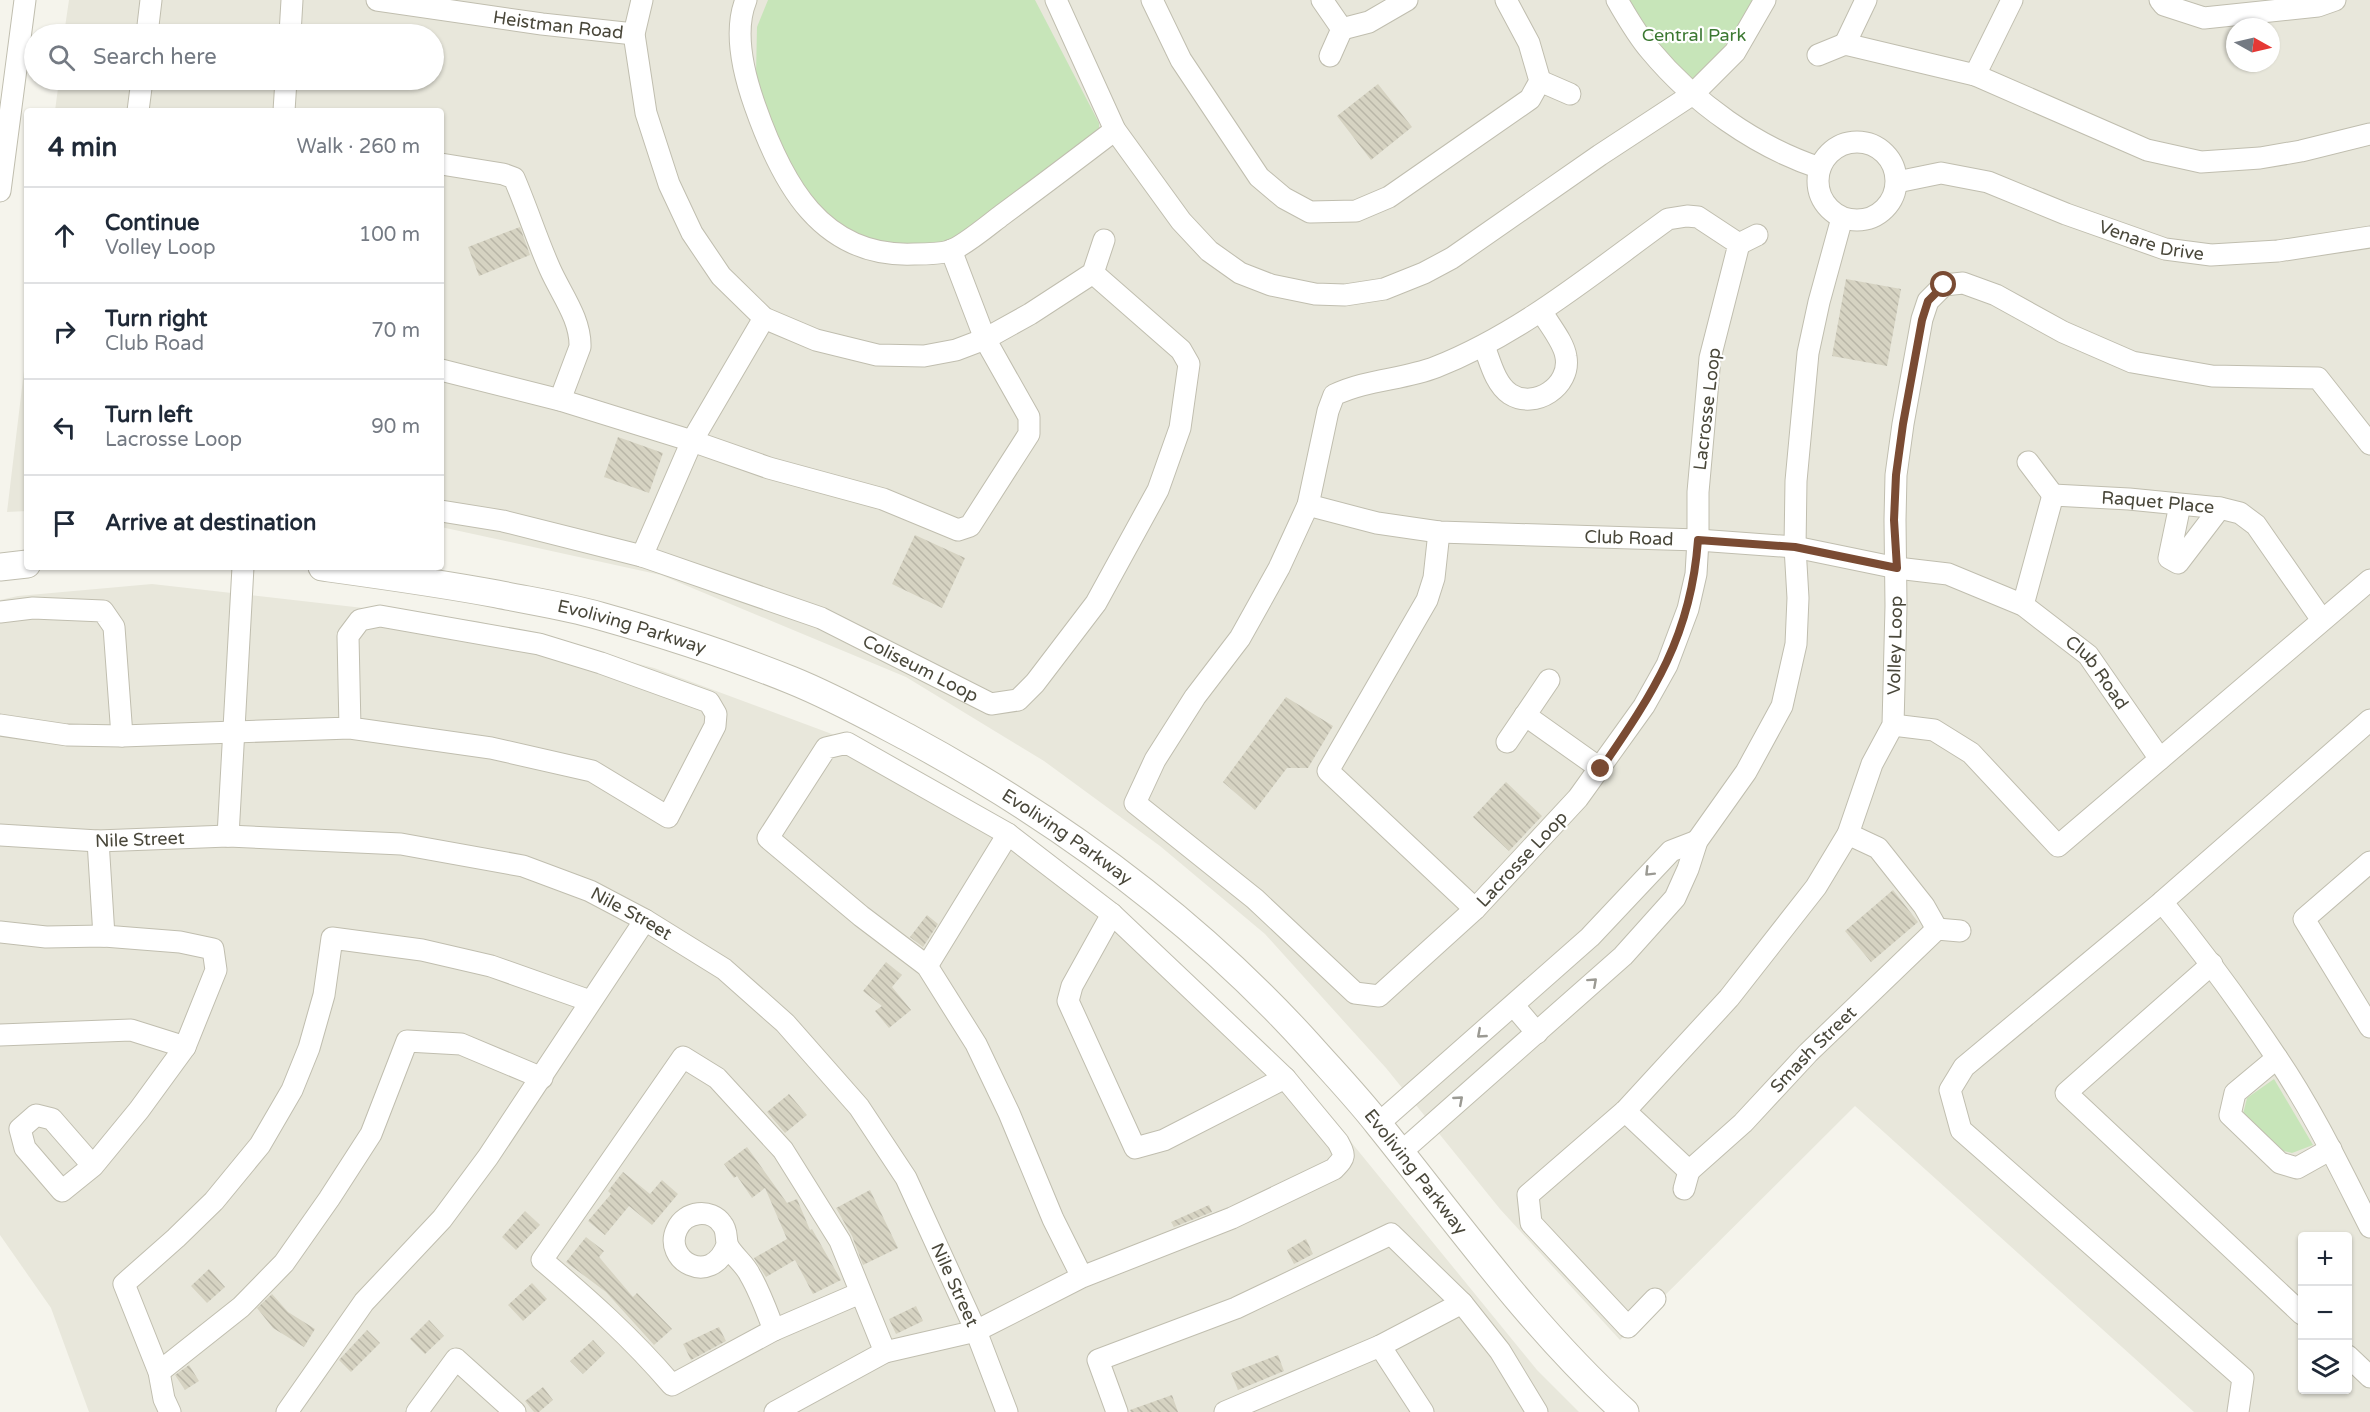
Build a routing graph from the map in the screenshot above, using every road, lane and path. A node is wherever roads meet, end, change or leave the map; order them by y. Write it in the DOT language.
graph roads {
  1 [pos="25,0"];
  2 [pos="151,0"];
  3 [pos="292,0"];
  4 [pos="377,0"];
  5 [pos="642,0"];
  6 [pos="746,0"];
  7 [pos="1056,0"];
  8 [pos="1152,0"];
  9 [pos="1322,0"];
  10 [pos="1407,0"];
  11 [pos="1506,0"];
  12 [pos="1617,0"];
  13 [pos="1765,0"];
  14 [pos="1866,0"];
  15 [pos="2012,0"];
  16 [pos="2160,0"];
  17 [pos="2323,2"];
  18 [pos="148,24"];
  19 [pos="291,24"];
  20 [pos="1342,29"];
  21 [pos="634,34"];
  22 [pos="1845,44"];
  23 [pos="1818,55"];
  24 [pos="1330,56"];
  25 [pos="1975,75"];
  26 [pos="1540,81"];
  27 [pos="141,90"];
  28 [pos="285,90"];
  29 [pos="1570,94"];
  30 [pos="1693,94"];
  31 [pos="138,108"];
  32 [pos="284,108"];
  33 [pos="1115,130"];
  34 [pos="2370,134"];
  35 [pos="444,164"];
  36 [pos="1820,168"];
  37 [pos="1897,182"];
  38 [pos="0,191"];
  39 [pos="1842,218"];
  40 [pos="2370,237"];
  41 [pos="1104,240"];
  42 [pos="951,250"];
  43 [pos="1093,273"];
  44 [pos="1542,312"];
  45 [pos="764,318"];
  46 [pos="985,339"];
  47 [pos="1484,346"];
  48 [pos="444,371"];
  49 [pos="560,400"];
  50 [pos="692,441"];
  51 [pos="2370,444"];
  52 [pos="2028,462"];
  53 [pos="2053,495"];
  54 [pos="1308,505"];
  55 [pos="2180,505"];
  56 [pos="2220,508"];
  57 [pos="444,511"];
  58 [pos="1439,532"];
  59 [pos="1698,540"];
  60 [pos="1795,547"];
  61 [pos="642,556"];
  62 [pos="24,564"];
  63 [pos="0,567"];
  64 [pos="1897,568"];
  65 [pos="243,570"];
  66 [pos="342,570"];
  67 [pos="2370,580"];
  68 [pos="2022,604"];
  69 [pos="0,612"];
  70 [pos="2322,620"];
  71 [pos="1549,680"];
  72 [pos="1525,715"];
  73 [pos="2370,720"];
  74 [pos="0,725"];
  75 [pos="1893,725"];
  76 [pos="350,728"];
  77 [pos="234,733"];
  78 [pos="122,736"];
  79 [pos="1506,742"];
  80 [pos="2160,759"];
  81 [pos="1601,769"];
  82 [pos="1008,834"];
  83 [pos="1848,834"];
  84 [pos="0,835"];
  85 [pos="228,836"];
  86 [pos="98,841"];
  87 [pos="1697,841"];
  88 [pos="2370,862"];
  89 [pos="2162,902"];
  90 [pos="1475,909"];
  91 [pos="1112,914"];
  92 [pos="645,920"];
  93 [pos="1937,929"];
  94 [pos="1960,931"];
  95 [pos="0,932"];
  96 [pos="104,936"];
  97 [pos="2212,964"];
  98 [pos="927,966"];
  99 [pos="590,1001"];
  100 [pos="1514,1006"];
  101 [pos="2370,1027"];
  102 [pos="1537,1033"];
  103 [pos="0,1035"];
  104 [pos="185,1047"];
  105 [pos="2277,1058"];
  106 [pos="542,1078"];
  107 [pos="1285,1078"];
  108 [pos="1404,1102"];
  109 [pos="1625,1111"];
  110 [pos="1378,1124"];
  111 [pos="1428,1128"];
  112 [pos="2331,1149"];
  113 [pos="1400,1153"];
  114 [pos="93,1166"];
  115 [pos="2370,1227"];
  116 [pos="728,1245"];
  117 [pos="1082,1276"];
  118 [pos="860,1293"];
  119 [pos="1655,1299"];
  120 [pos="1462,1303"];
  121 [pos="2298,1310"];
  122 [pos="774,1330"];
  123 [pos="976,1331"];
  124 [pos="1380,1346"];
  125 [pos="885,1352"];
  126 [pos="2352,1360"];
  127 [pos="159,1372"];
  128 [pos="2370,1377"];
  129 [pos="170,1412"];
  130 [pos="287,1412"];
  131 [pos="417,1412"];
  132 [pos="515,1412"];
  133 [pos="775,1412"];
  134 [pos="1007,1412"];
  135 [pos="1117,1412"];
  136 [pos="1225,1412"];
  137 [pos="1423,1412"];
  138 [pos="1537,1412"];
  139 [pos="1624,1412"];
  140 [pos="2238,1412"];
  1 -- 38 [label="street"];
  2 -- 18 [label="street"];
  3 -- 19 [label="street"];
  4 -- 21 [label="street, Heistman Road"];
  5 -- 21 [label="street"];
  6 -- 42 [label="street"];
  7 -- 33 [label="street"];
  8 -- 26 [label="street"];
  9 -- 20 [label="street"];
  10 -- 20 [label="street"];
  11 -- 26 [label="street"];
  12 -- 30 [label="street"];
  13 -- 30 [label="street"];
  14 -- 22 [label="street"];
  15 -- 25 [label="street"];
  16 -- 17 [label="street"];
  20 -- 24 [label="street"];
  21 -- 45 [label="street"];
  22 -- 23 [label="street"];
  22 -- 25 [label="street"];
  25 -- 34 [label="street"];
  26 -- 29 [label="street"];
  27 -- 31 [label="street"];
  28 -- 32 [label="street"];
  30 -- 33 [label="street"];
  30 -- 36 [label="street"];
  33 -- 42 [label="street"];
  35 -- 49 [label="street"];
  36 -- 37 [label="street"];
  36 -- 39 [label="street"];
  37 -- 39 [label="street"];
  37 -- 40 [label="street, Venare Drive"];
  39 -- 60 [label="street"];
  41 -- 43 [label="street"];
  42 -- 46 [label="street"];
  43 -- 46 [label="street"];
  43 -- 61 [label="street, Coliseum Loop"];
  44 -- 47 [label="street, Lacrosse Loop"];
  44 -- 47 [label="street"];
  44 -- 59 [label="street, Lacrosse Loop"];
  45 -- 46 [label="street"];
  45 -- 50 [label="street"];
  46 -- 50 [label="street"];
  47 -- 54 [label="street, Lacrosse Loop"];
  48 -- 49 [label="street"];
  49 -- 50 [label="street"];
  50 -- 61 [label="street"];
  51 -- 64 [label="street, Volley Loop"];
  52 -- 53 [label="street"];
  53 -- 55 [label="street, Raquet Place"];
  53 -- 68 [label="street"];
  54 -- 58 [label="street, Club Road"];
  54 -- 90 [label="street, Lacrosse Loop"];
  55 -- 56 [label="street, Raquet Place"];
  55 -- 56 [label="street"];
  56 -- 70 [label="street, Raquet Place"];
  57 -- 61 [label="street, Coliseum Loop"];
  58 -- 59 [label="street, Club Road"];
  58 -- 90 [label="street"];
  59 -- 60 [label="street, Club Road"];
  59 -- 81 [label="street, Lacrosse Loop"];
  60 -- 64 [label="street, Club Road"];
  60 -- 87 [label="street"];
  62 -- 63 [label="street"];
  64 -- 68 [label="street, Club Road"];
  64 -- 75 [label="street, Volley Loop"];
  65 -- 77 [label="street"];
  66 -- 110 [label="street, Evoliving Parkway"];
  67 -- 70 [label="street"];
  68 -- 80 [label="street, Club Road"];
  69 -- 78 [label="street"];
  70 -- 80 [label="street"];
  71 -- 72 [label="street"];
  72 -- 79 [label="street"];
  72 -- 81 [label="street"];
  73 -- 89 [label="street"];
  74 -- 78 [label="street"];
  75 -- 80 [label="street"];
  75 -- 83 [label="street"];
  76 -- 76 [label="street"];
  76 -- 77 [label="street"];
  77 -- 78 [label="street"];
  77 -- 85 [label="street"];
  81 -- 90 [label="street, Lacrosse Loop"];
  82 -- 91 [label="street"];
  82 -- 98 [label="street"];
  82 -- 98 [label="street"];
  83 -- 93 [label="street"];
  83 -- 109 [label="street"];
  84 -- 86 [label="street, Nile Street"];
  85 -- 86 [label="street, Nile Street"];
  85 -- 92 [label="street, Nile Street"];
  86 -- 96 [label="street"];
  87 -- 100 [label="street, one-way"];
  102 -- 87 [label="street, one-way"];
  88 -- 101 [label="street"];
  89 -- 97 [label="street"];
  89 -- 140 [label="street"];
  91 -- 107 [label="street"];
  91 -- 107 [label="street"];
  92 -- 99 [label="street"];
  92 -- 123 [label="street, Nile Street"];
  93 -- 94 [label="street"];
  93 -- 109 [label="street, Smash Street"];
  95 -- 96 [label="street"];
  96 -- 104 [label="street"];
  97 -- 105 [label="street"];
  97 -- 121 [label="street"];
  98 -- 117 [label="street"];
  99 -- 106 [label="street"];
  99 -- 127 [label="street"];
  100 -- 102 [label="street"];
  100 -- 108 [label="street, one-way"];
  111 -- 102 [label="street, one-way"];
  103 -- 104 [label="street"];
  104 -- 114 [label="street"];
  105 -- 112 [label="street"];
  105 -- 112 [label="street"];
  106 -- 127 [label="street"];
  106 -- 130 [label="street"];
  107 -- 117 [label="street"];
  108 -- 110 [label="street"];
  108 -- 111 [label="street"];
  109 -- 119 [label="street"];
  110 -- 113 [label="street, Evoliving Parkway"];
  111 -- 113 [label="street"];
  112 -- 115 [label="street"];
  113 -- 139 [label="street, Evoliving Parkway"];
  116 -- 122 [label="street"];
  117 -- 123 [label="street"];
  118 -- 122 [label="street"];
  118 -- 122 [label="street"];
  118 -- 125 [label="street"];
  120 -- 124 [label="street"];
  120 -- 135 [label="street"];
  120 -- 138 [label="street"];
  123 -- 125 [label="street"];
  123 -- 134 [label="street, Nile Street"];
  124 -- 136 [label="street"];
  124 -- 137 [label="street"];
  125 -- 133 [label="street"];
  126 -- 128 [label="street"];
  127 -- 129 [label="street"];
  131 -- 132 [label="street"];
}
